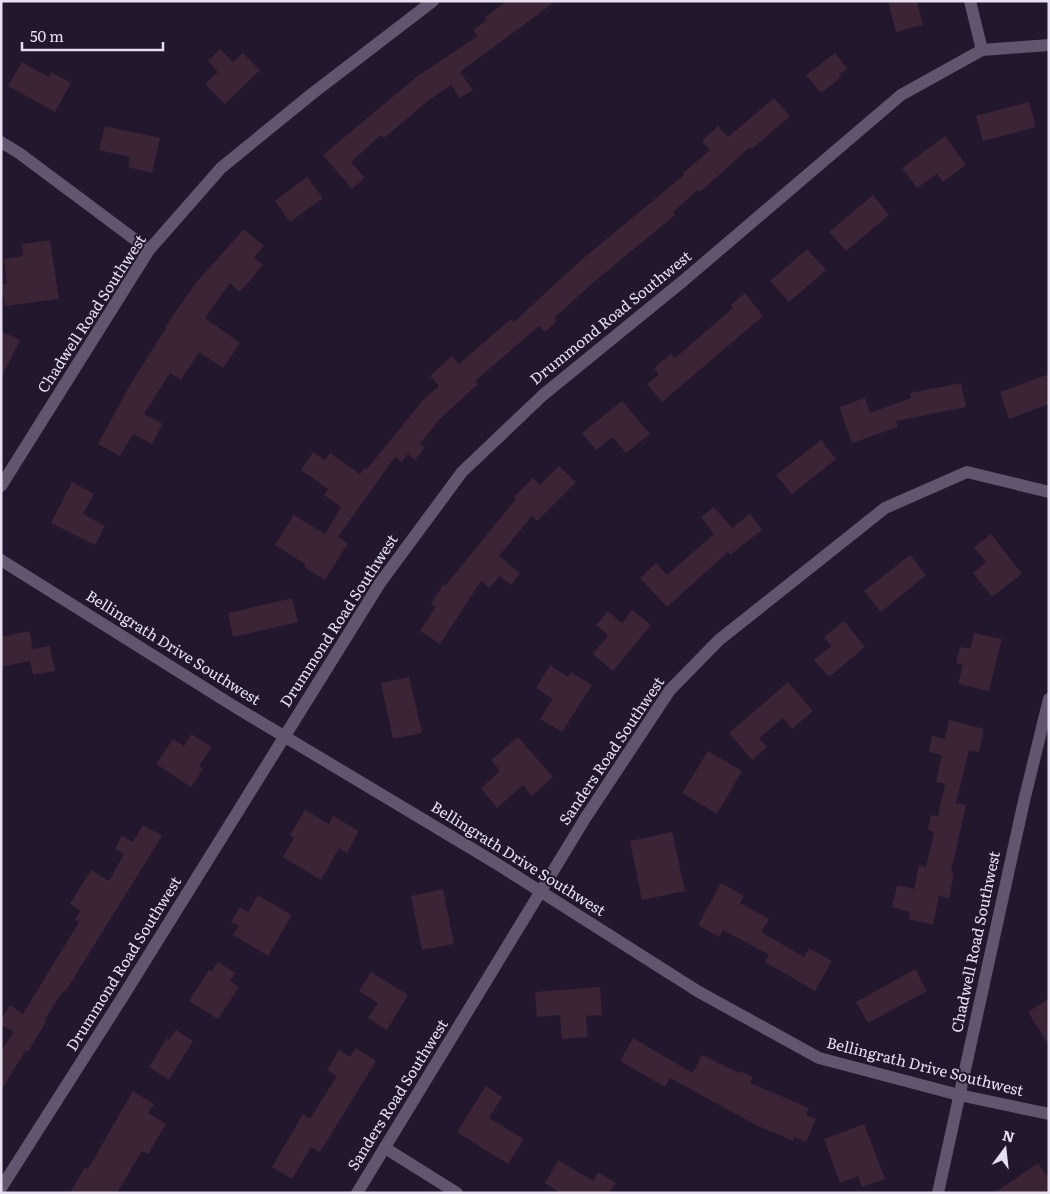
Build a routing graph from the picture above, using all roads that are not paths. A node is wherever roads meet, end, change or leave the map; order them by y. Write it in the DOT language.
graph roads {
  1 [pos="433,1"];
  2 [pos="970,1"];
  3 [pos="1049,45"];
  4 [pos="982,50"];
  5 [pos="1,142"];
  6 [pos="149,250"];
  7 [pos="1,486"];
  8 [pos="1049,492"];
  9 [pos="1,560"];
  10 [pos="1049,700"];
  11 [pos="284,736"];
  12 [pos="541,892"];
  13 [pos="959,1094"];
  14 [pos="1049,1114"];
  15 [pos="385,1148"];
  16 [pos="1,1188"];
  17 [pos="357,1193"];
  18 [pos="457,1193"];
  19 [pos="938,1193"];
  1 -- 6 [label="street, Chadwell Road Southwest"];
  2 -- 4 [label="street"];
  3 -- 4 [label="street, Drummond Road Southwest"];
  4 -- 11 [label="street, Drummond Road Southwest"];
  5 -- 6 [label="street"];
  6 -- 7 [label="street, Chadwell Road Southwest"];
  8 -- 12 [label="street, Sanders Road Southwest"];
  9 -- 11 [label="street, Bellingrath Drive Southwest"];
  10 -- 13 [label="street, Chadwell Road Southwest"];
  11 -- 12 [label="street, Bellingrath Drive Southwest"];
  11 -- 16 [label="street, Drummond Road Southwest"];
  12 -- 13 [label="street, Bellingrath Drive Southwest"];
  12 -- 15 [label="street, Sanders Road Southwest"];
  13 -- 14 [label="street, Bellingrath Drive Southwest"];
  13 -- 19 [label="street, Chadwell Road Southwest"];
  15 -- 17 [label="street, Sanders Road Southwest"];
  15 -- 18 [label="street"];
}
